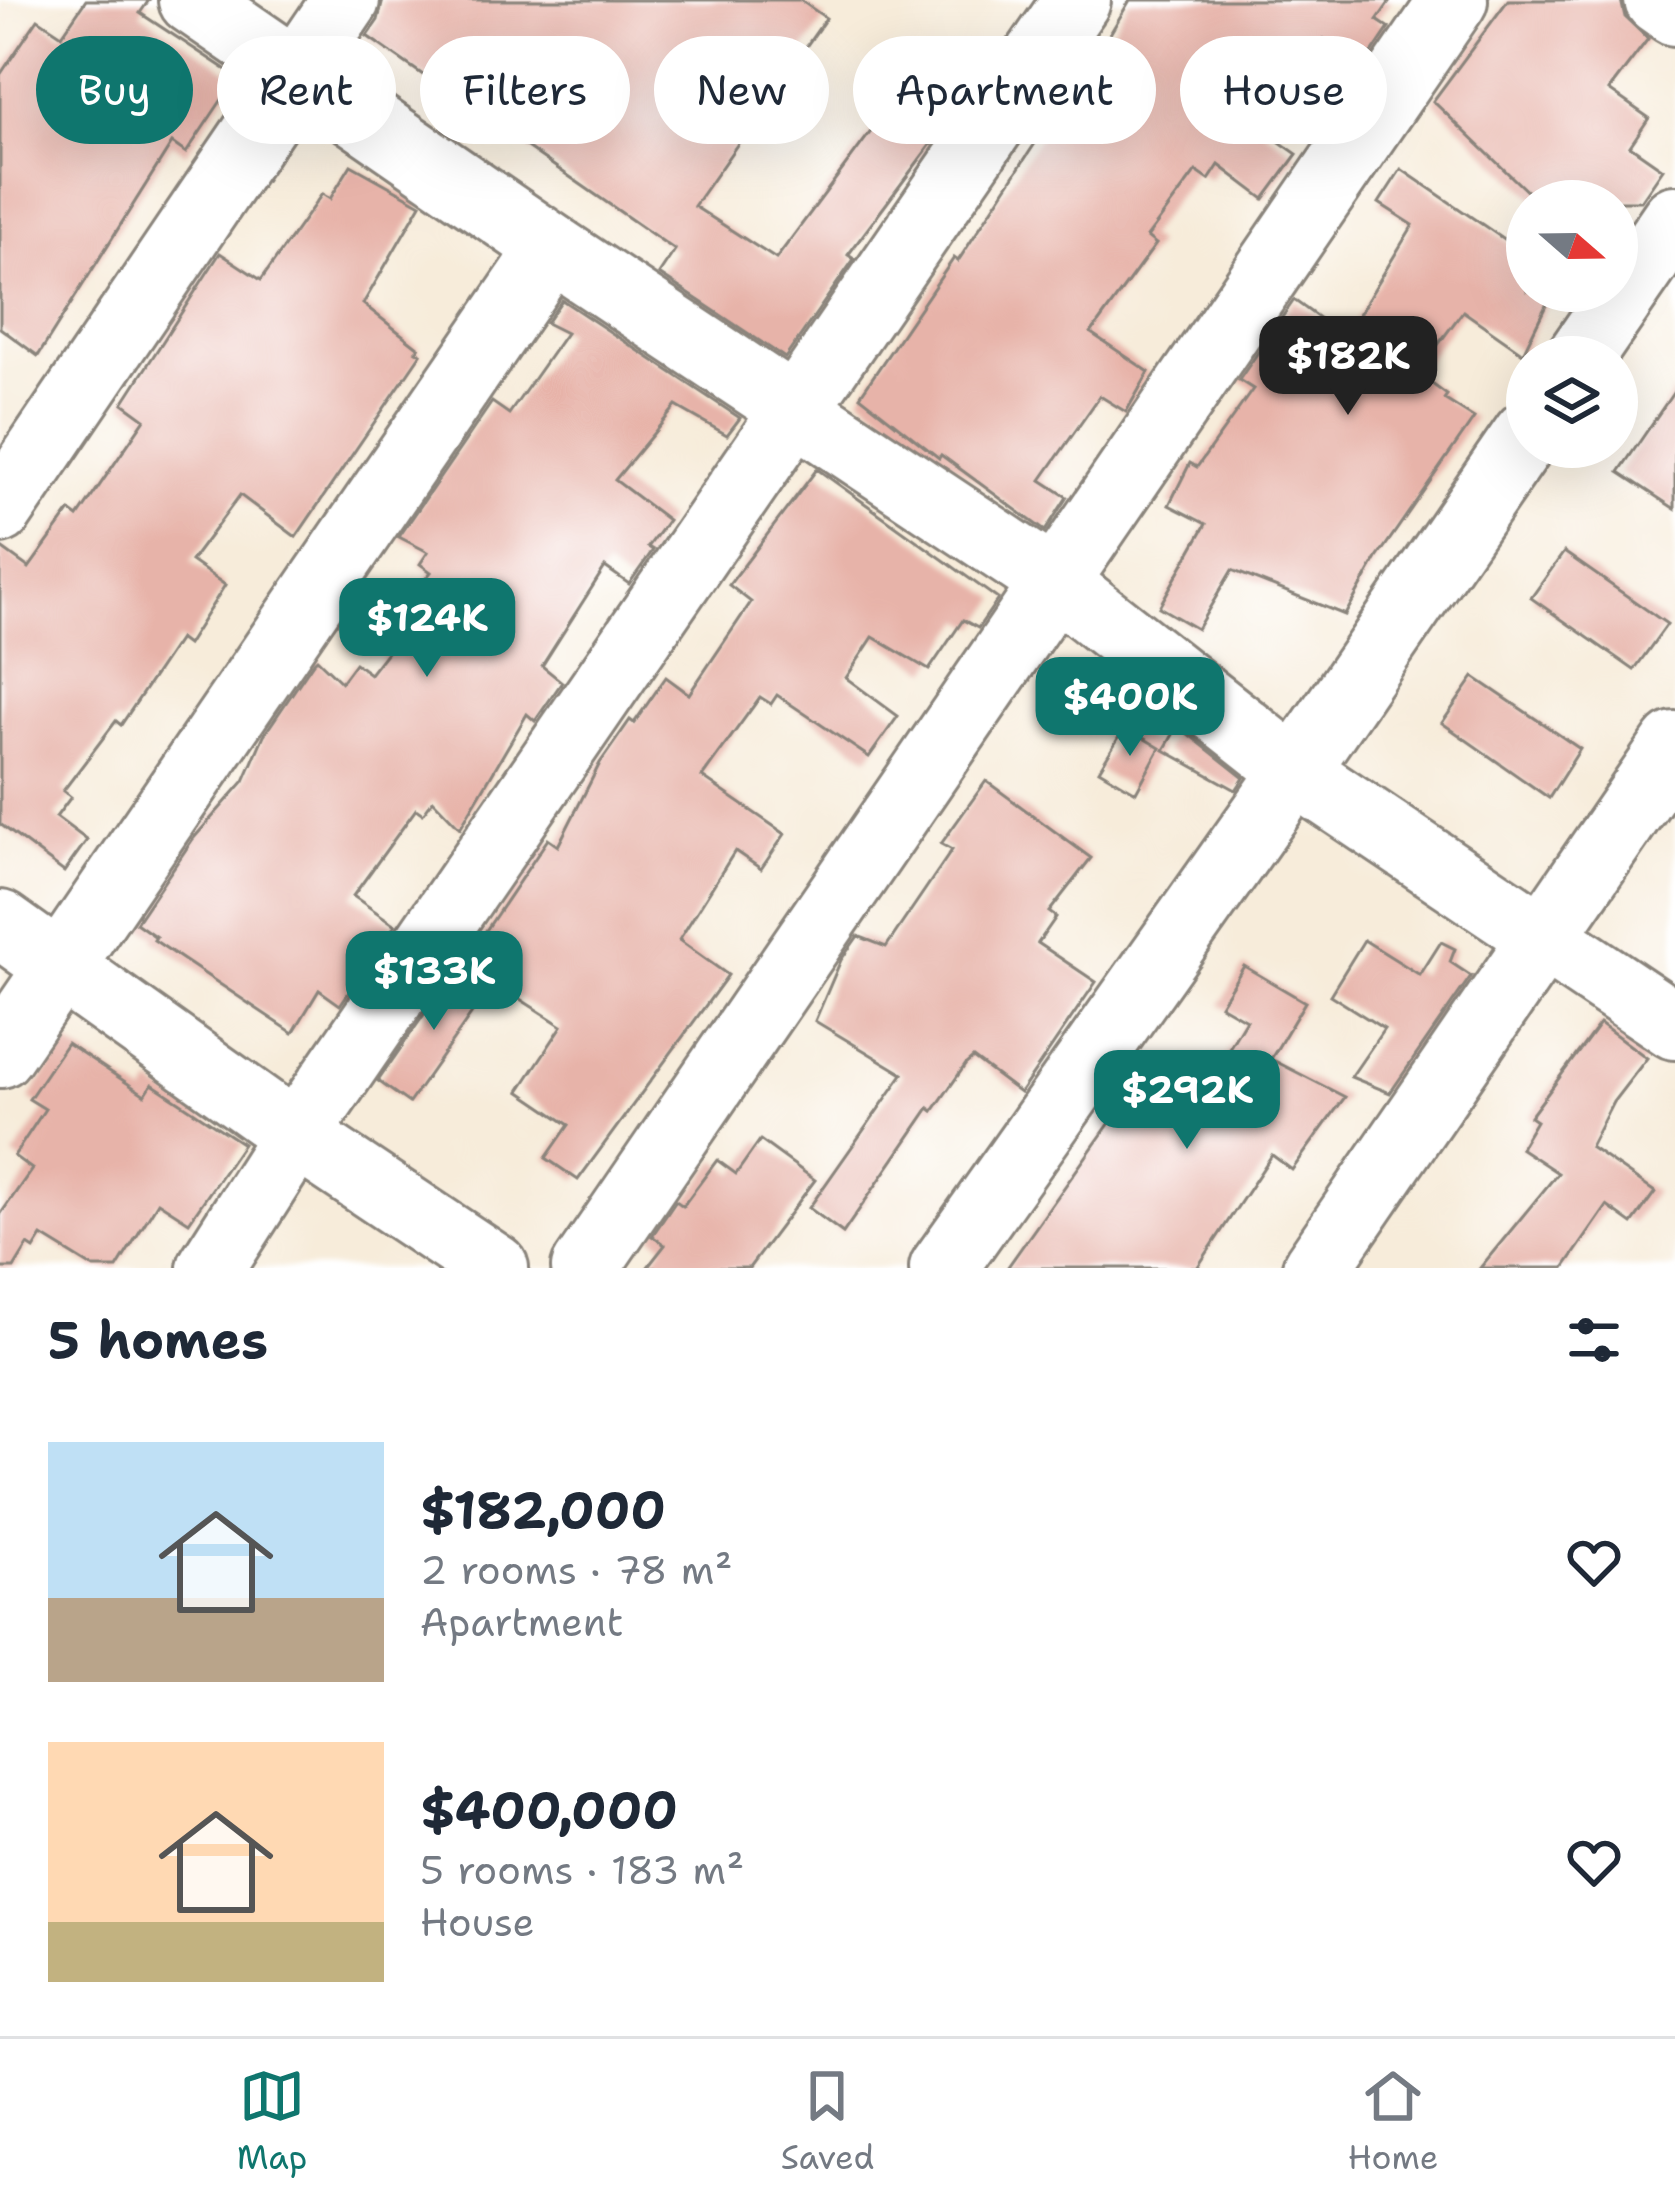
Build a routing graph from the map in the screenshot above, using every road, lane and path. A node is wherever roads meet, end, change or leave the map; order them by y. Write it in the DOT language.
graph roads {
  1 [pos="192,0"];
  2 [pos="346,0"];
  3 [pos="1077,0"];
  4 [pos="1454,0"];
  5 [pos="1658,0"];
  6 [pos="1675,12"];
  7 [pos="243,36"];
  8 [pos="322,36"];
  9 [pos="396,142"];
  10 [pos="248,144"];
  11 [pos="1675,219"];
  12 [pos="552,248"];
  13 [pos="1594,336"];
  14 [pos="797,410"];
  15 [pos="1506,465"];
  16 [pos="0,510"];
  17 [pos="1056,583"];
  18 [pos="1675,745"];
  19 [pos="1295,771"];
  20 [pos="0,924"];
  21 [pos="1546,937"];
  22 [pos="59,964"];
  23 [pos="1675,1026"];
  24 [pos="0,1054"];
  25 [pos="296,1135"];
  26 [pos="211,1268"];
  27 [pos="495,1268"];
  28 [pos="586,1268"];
  29 [pos="943,1268"];
  30 [pos="1316,1268"];
  1 -- 7 [label="street"];
  2 -- 8 [label="street"];
  3 -- 14 [label="street"];
  4 -- 17 [label="street"];
  5 -- 6 [label="street"];
  9 -- 12 [label="street"];
  10 -- 16 [label="street"];
  11 -- 13 [label="street"];
  12 -- 14 [label="street"];
  12 -- 22 [label="street"];
  14 -- 17 [label="street"];
  14 -- 25 [label="street"];
  15 -- 19 [label="street"];
  17 -- 19 [label="street"];
  17 -- 28 [label="street"];
  18 -- 21 [label="street"];
  19 -- 21 [label="street"];
  19 -- 29 [label="street"];
  20 -- 22 [label="street"];
  21 -- 23 [label="street"];
  21 -- 30 [label="street"];
  22 -- 24 [label="street"];
  22 -- 25 [label="street"];
  25 -- 26 [label="street"];
  25 -- 27 [label="street"];
}
